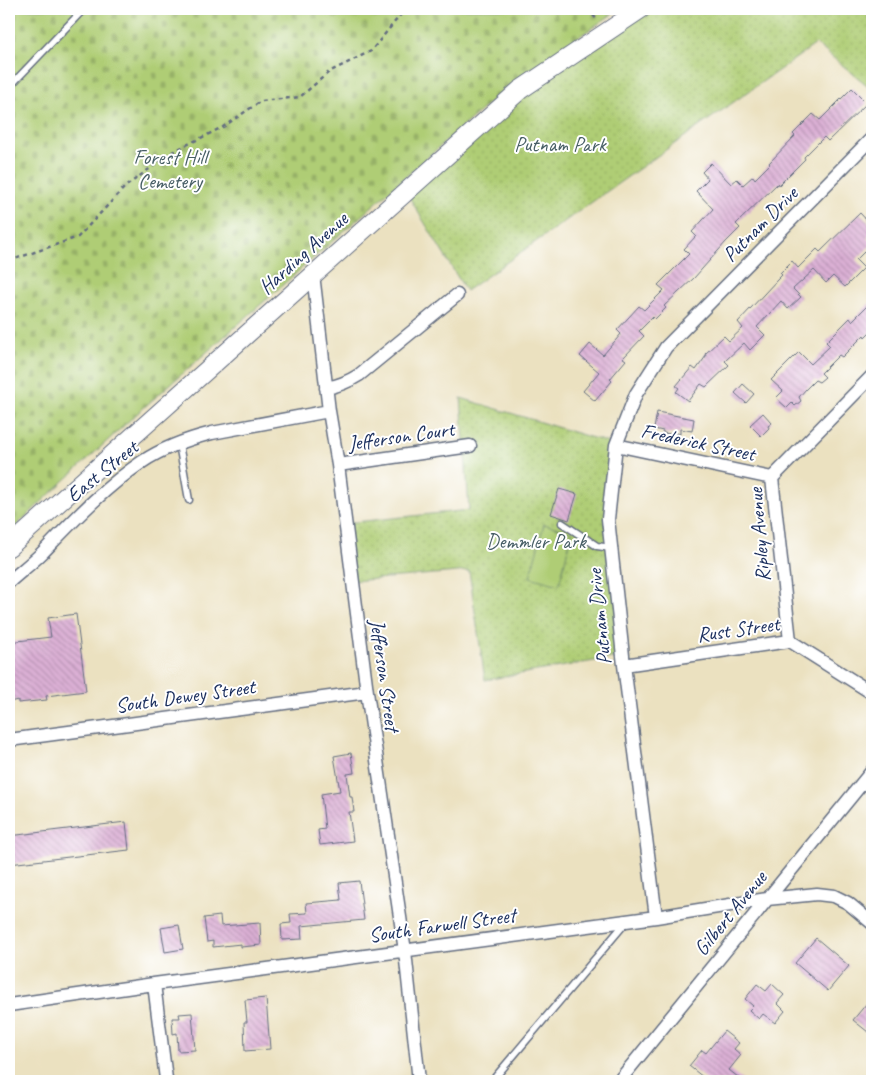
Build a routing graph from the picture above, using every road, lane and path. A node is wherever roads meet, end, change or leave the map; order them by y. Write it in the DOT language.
graph roads {
  1 [pos="87,9"];
  2 [pos="406,9"];
  3 [pos="641,9"];
  4 [pos="9,85"];
  5 [pos="872,138"];
  6 [pos="9,261"];
  7 [pos="314,274"];
  8 [pos="458,295"];
  9 [pos="872,376"];
  10 [pos="326,388"];
  11 [pos="329,411"];
  12 [pos="179,444"];
  13 [pos="616,445"];
  14 [pos="470,446"];
  15 [pos="338,465"];
  16 [pos="772,478"];
  17 [pos="189,500"];
  18 [pos="562,523"];
  19 [pos="9,547"];
  20 [pos="611,548"];
  21 [pos="9,582"];
  22 [pos="790,640"];
  23 [pos="624,665"];
  24 [pos="367,692"];
  25 [pos="872,693"];
  26 [pos="9,740"];
  27 [pos="872,771"];
  28 [pos="767,899"];
  29 [pos="656,917"];
  30 [pos="628,920"];
  31 [pos="872,923"];
  32 [pos="405,951"];
  33 [pos="154,984"];
  34 [pos="9,1006"];
  35 [pos="166,1079"];
  36 [pos="419,1081"];
  37 [pos="492,1081"];
  38 [pos="619,1081"];
  1 -- 4 [label="lane"];
  2 -- 6 [label="path"];
  3 -- 7 [label="main road, Harding Avenue"];
  5 -- 13 [label="street, Putnam Drive"];
  7 -- 10 [label="street, Jefferson Street"];
  7 -- 19 [label="main road, Harding Avenue"];
  8 -- 10 [label="street"];
  9 -- 16 [label="street, Ripley Avenue"];
  10 -- 11 [label="street, Jefferson Street"];
  11 -- 12 [label="street, East Street"];
  11 -- 15 [label="street, Jefferson Street"];
  12 -- 17 [label="lane"];
  12 -- 21 [label="street, East Street"];
  13 -- 16 [label="street, Frederick Street"];
  13 -- 20 [label="street, Putnam Drive"];
  14 -- 15 [label="street, Jefferson Court"];
  15 -- 24 [label="street, Jefferson Street"];
  16 -- 22 [label="street, Ripley Avenue"];
  18 -- 20 [label="lane"];
  20 -- 23 [label="street, Putnam Drive"];
  22 -- 23 [label="street, Rust Street"];
  22 -- 25 [label="street, Rust Street"];
  23 -- 29 [label="street, Putnam Drive"];
  24 -- 26 [label="street, South Dewey Street"];
  24 -- 32 [label="street, Jefferson Street"];
  27 -- 28 [label="street, Gilbert Avenue"];
  28 -- 29 [label="street, South Farwell Street"];
  28 -- 31 [label="street, South Farwell Street"];
  28 -- 38 [label="street, Gilbert Avenue"];
  29 -- 30 [label="street, South Farwell Street"];
  30 -- 32 [label="street, South Farwell Street"];
  30 -- 37 [label="lane"];
  32 -- 33 [label="street, South Farwell Street"];
  32 -- 36 [label="street, Jefferson Street"];
  33 -- 34 [label="street, South Farwell Street"];
  33 -- 35 [label="street"];
}
